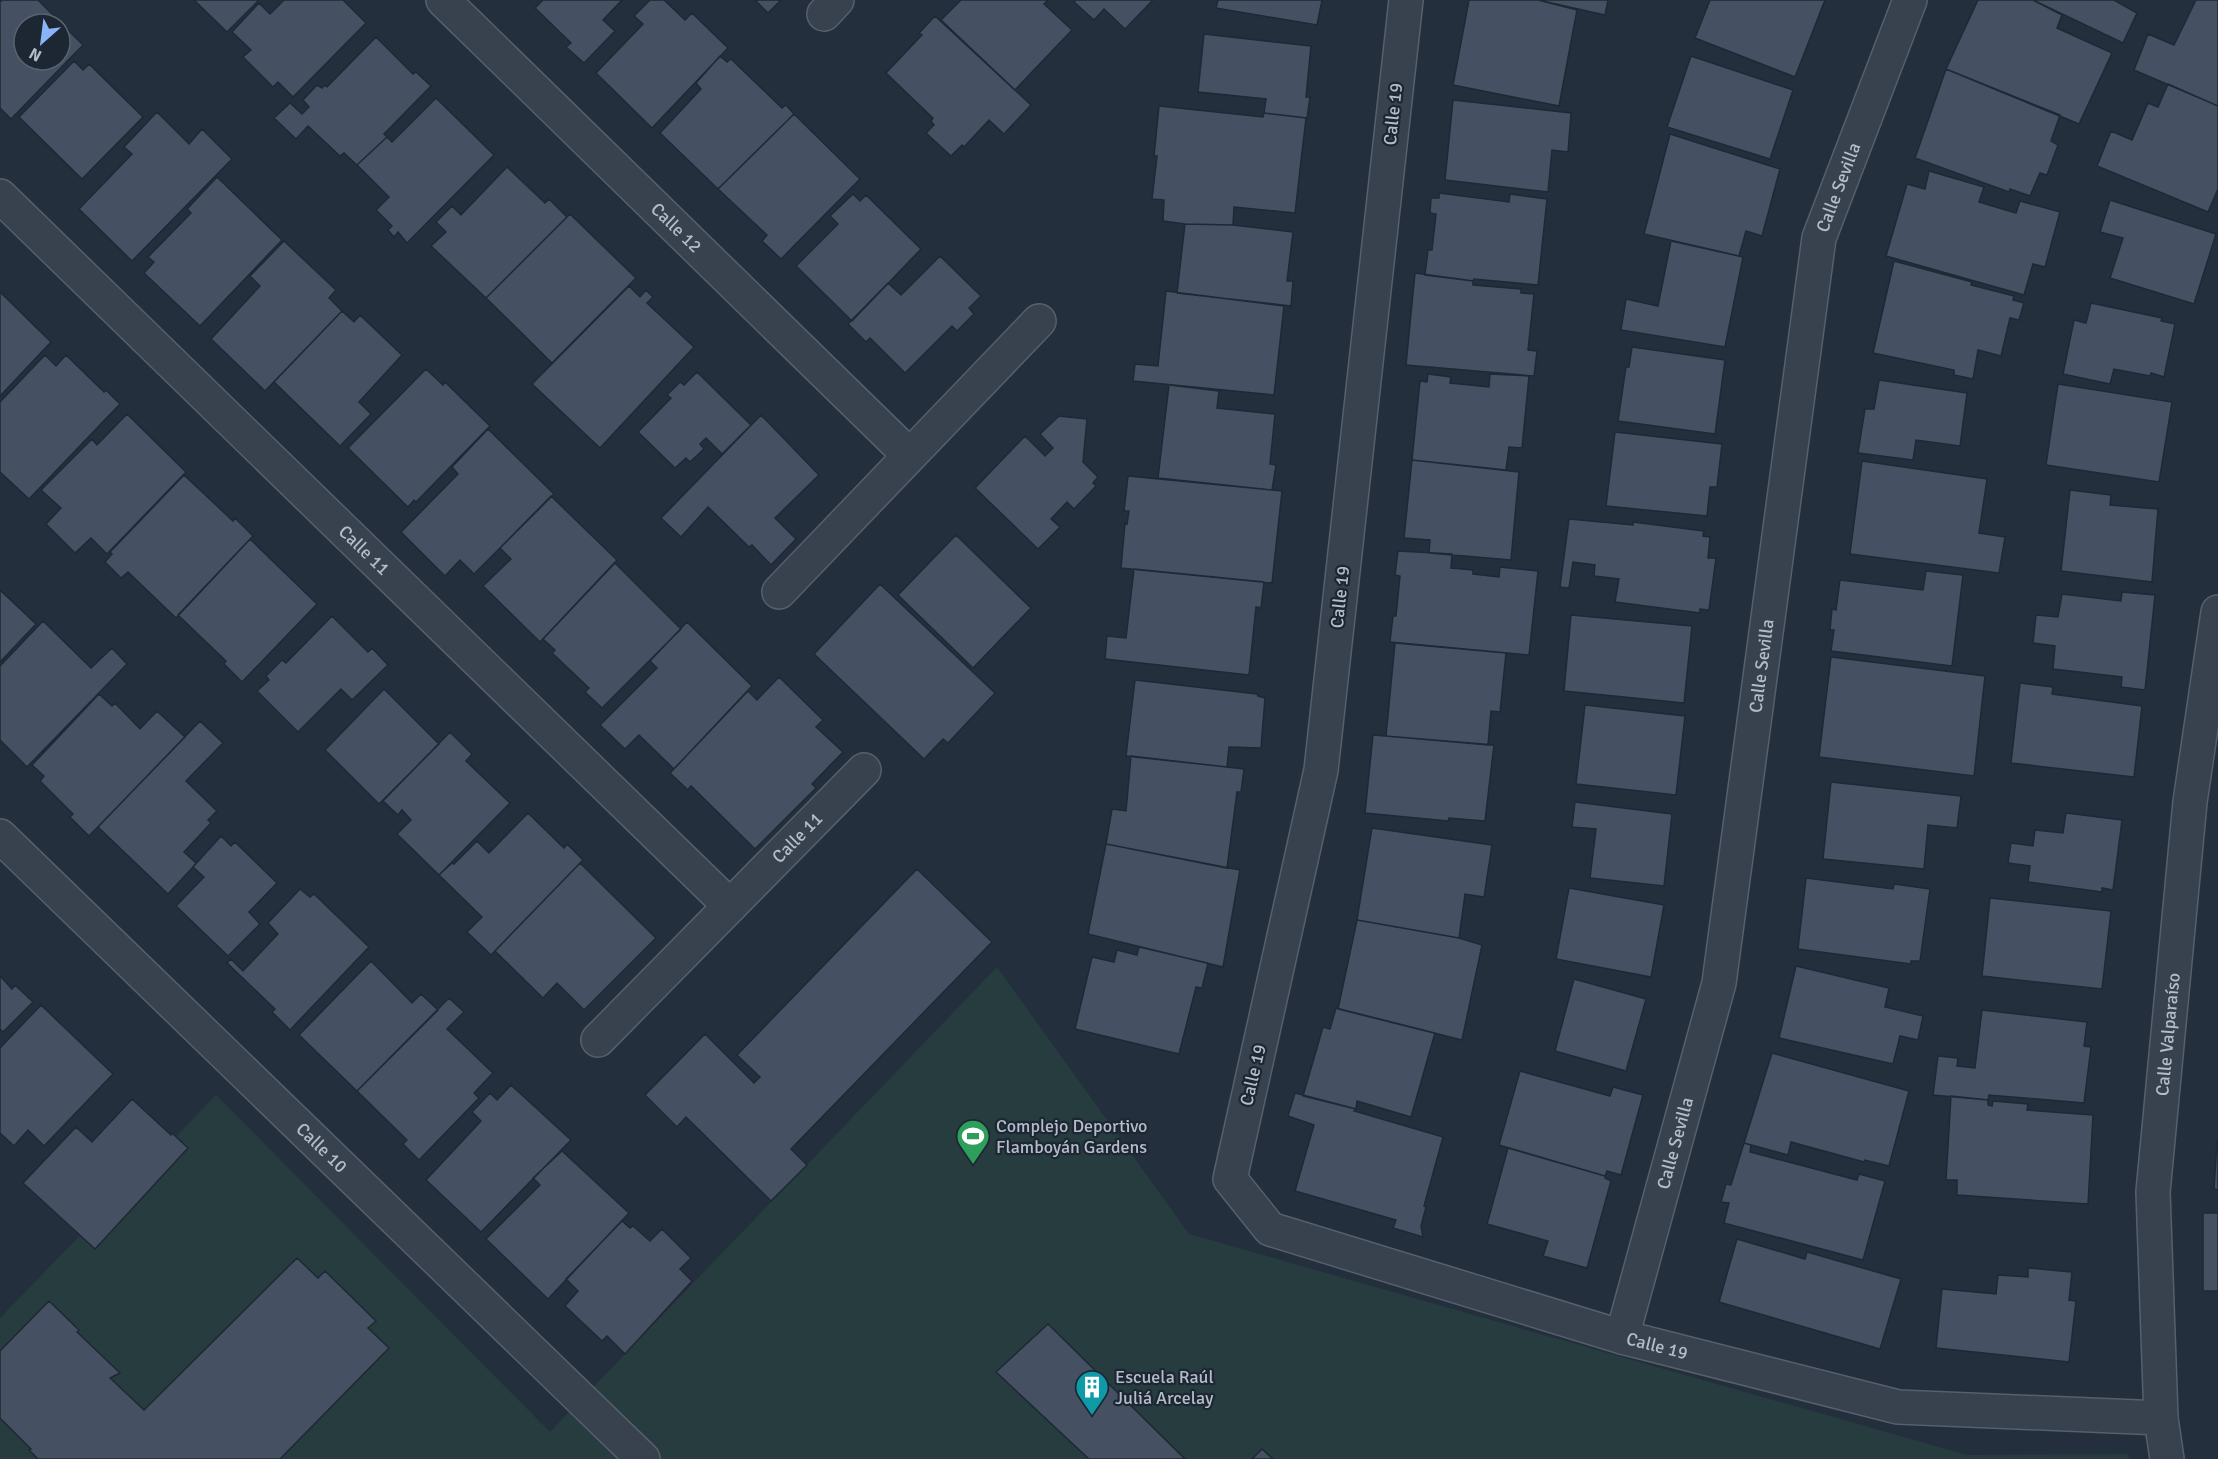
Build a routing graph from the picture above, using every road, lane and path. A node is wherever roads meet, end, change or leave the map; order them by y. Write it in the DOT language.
graph roads {
  1 [pos="443,0"];
  2 [pos="1406,0"];
  3 [pos="1910,0"];
  4 [pos="0,196"];
  5 [pos="1039,321"];
  6 [pos="909,455"];
  7 [pos="779,592"];
  8 [pos="2218,612"];
  9 [pos="864,770"];
  10 [pos="2204,803"];
  11 [pos="0,836"];
  12 [pos="730,906"];
  13 [pos="598,1040"];
  14 [pos="1622,1338"];
  15 [pos="2161,1419"];
  16 [pos="643,1459"];
  17 [pos="2168,1459"];
  1 -- 6 [label="street, Calle 12"];
  2 -- 14 [label="street, Calle 19"];
  3 -- 14 [label="street, Calle Sevilla"];
  4 -- 12 [label="street, Calle 11"];
  5 -- 6 [label="street"];
  6 -- 7 [label="street"];
  8 -- 10 [label="street, Calle Valparaíso"];
  9 -- 12 [label="street, Calle 11"];
  10 -- 15 [label="street, Calle Valparaíso"];
  11 -- 16 [label="street, Calle 10"];
  12 -- 13 [label="street, Calle 11"];
  14 -- 15 [label="street, Calle 19"];
  15 -- 17 [label="street, Calle Valparaíso"];
}
